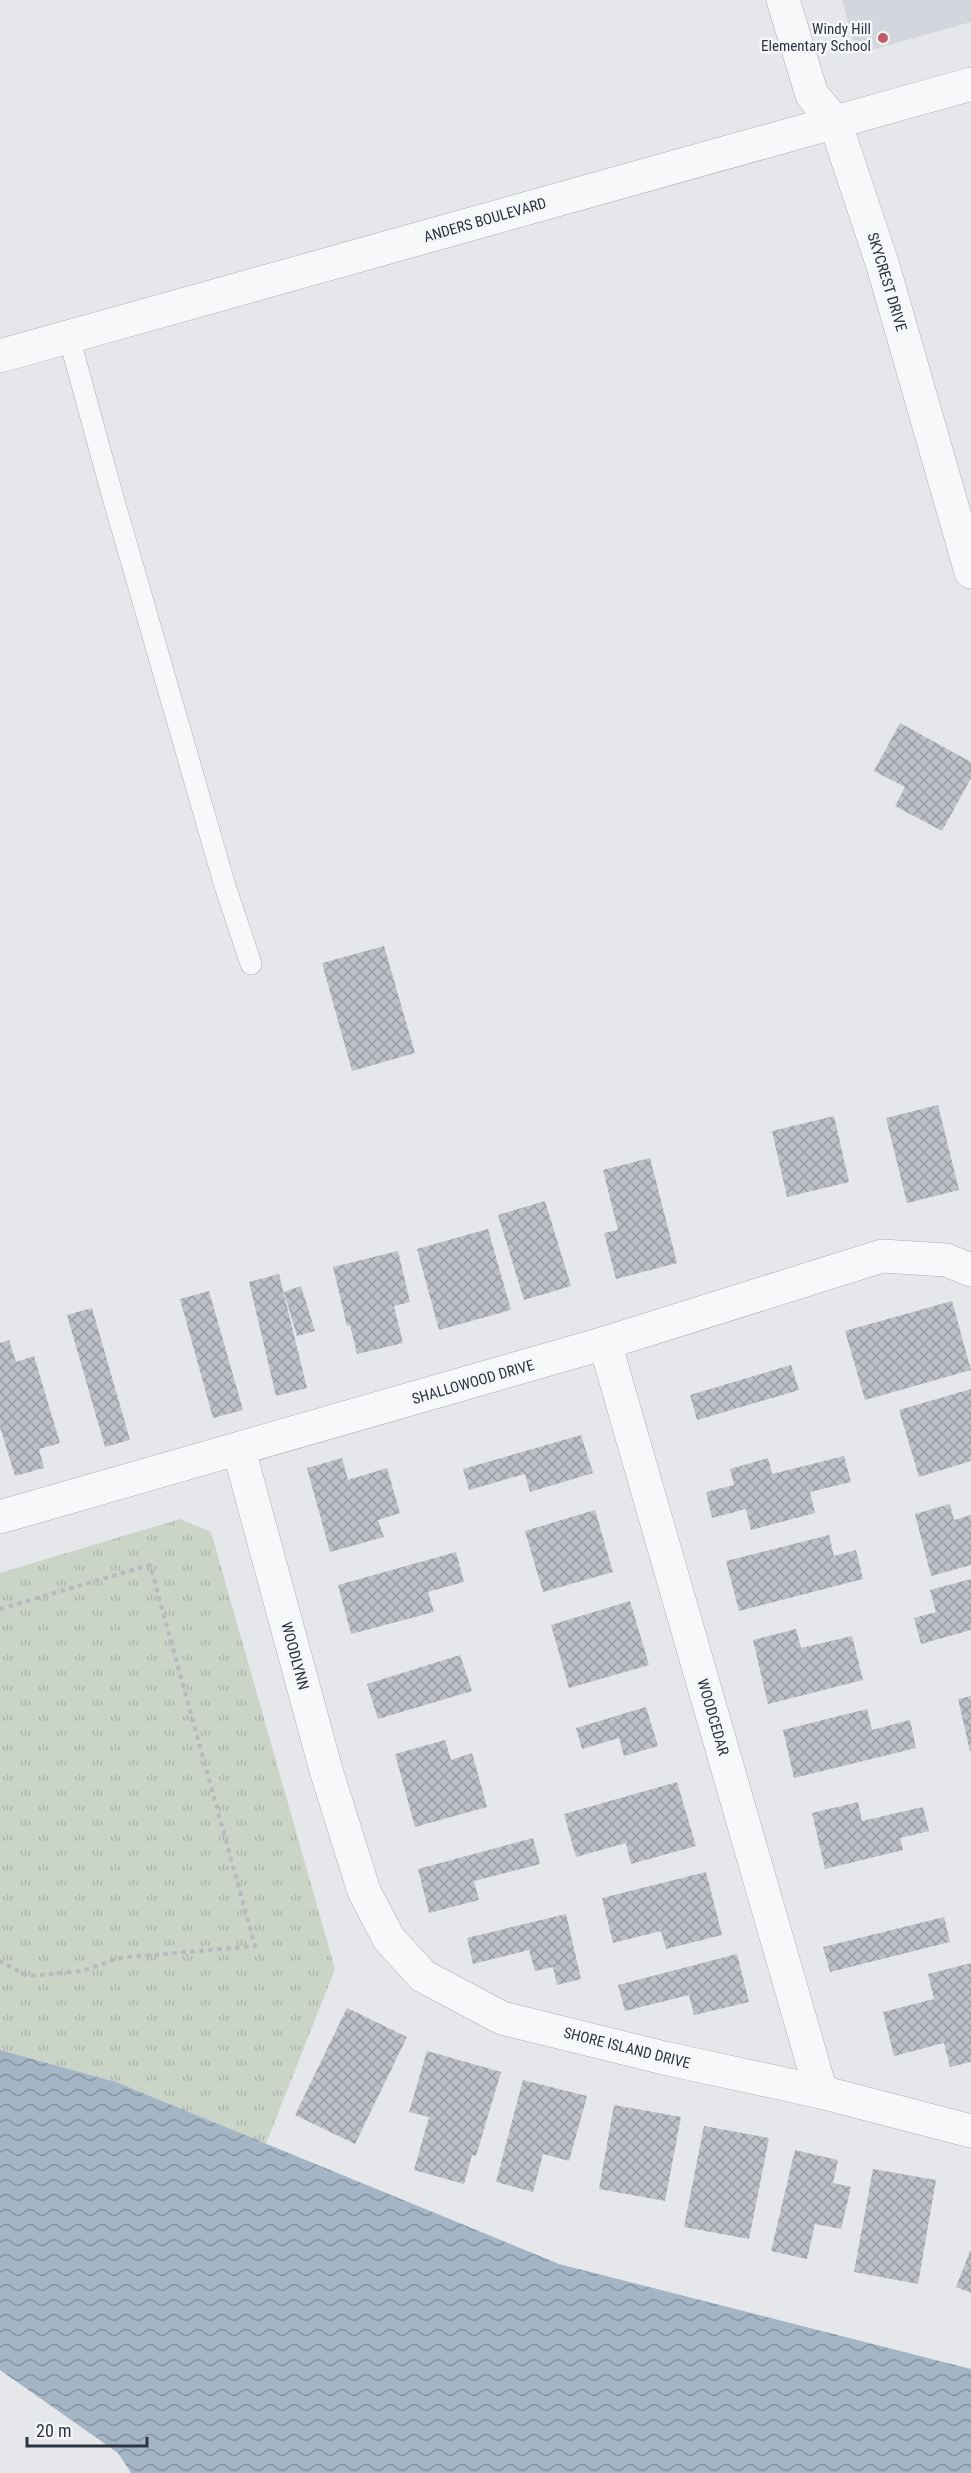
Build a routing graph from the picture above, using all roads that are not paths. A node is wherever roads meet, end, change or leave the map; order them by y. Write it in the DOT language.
graph roads {
  1 [pos="783,0"];
  2 [pos="971,84"];
  3 [pos="835,122"];
  4 [pos="69,337"];
  5 [pos="0,356"];
  6 [pos="971,572"];
  7 [pos="250,964"];
  8 [pos="959,1265"];
  9 [pos="605,1343"];
  10 [pos="239,1450"];
  11 [pos="0,1517"];
  12 [pos="355,1861"];
  13 [pos="821,2092"];
  14 [pos="971,2131"];
  1 -- 3 [label="street, SKYCREST DRIVE"];
  2 -- 3 [label="street, ANDERS BOULEVARD"];
  3 -- 4 [label="street, ANDERS BOULEVARD"];
  3 -- 6 [label="street, SKYCREST DRIVE"];
  4 -- 5 [label="street, ANDERS BOULEVARD"];
  4 -- 7 [label="lane"];
  8 -- 9 [label="street, SHALLOWOOD DRIVE"];
  9 -- 10 [label="street, SHALLOWOOD DRIVE"];
  9 -- 13 [label="street, WOODCEDAR"];
  10 -- 11 [label="street, SHALLOWOOD DRIVE"];
  10 -- 12 [label="street, WOODLYNN"];
  12 -- 13 [label="street, SHORE ISLAND DRIVE"];
  13 -- 14 [label="street, SHORE ISLAND DRIVE"];
}
